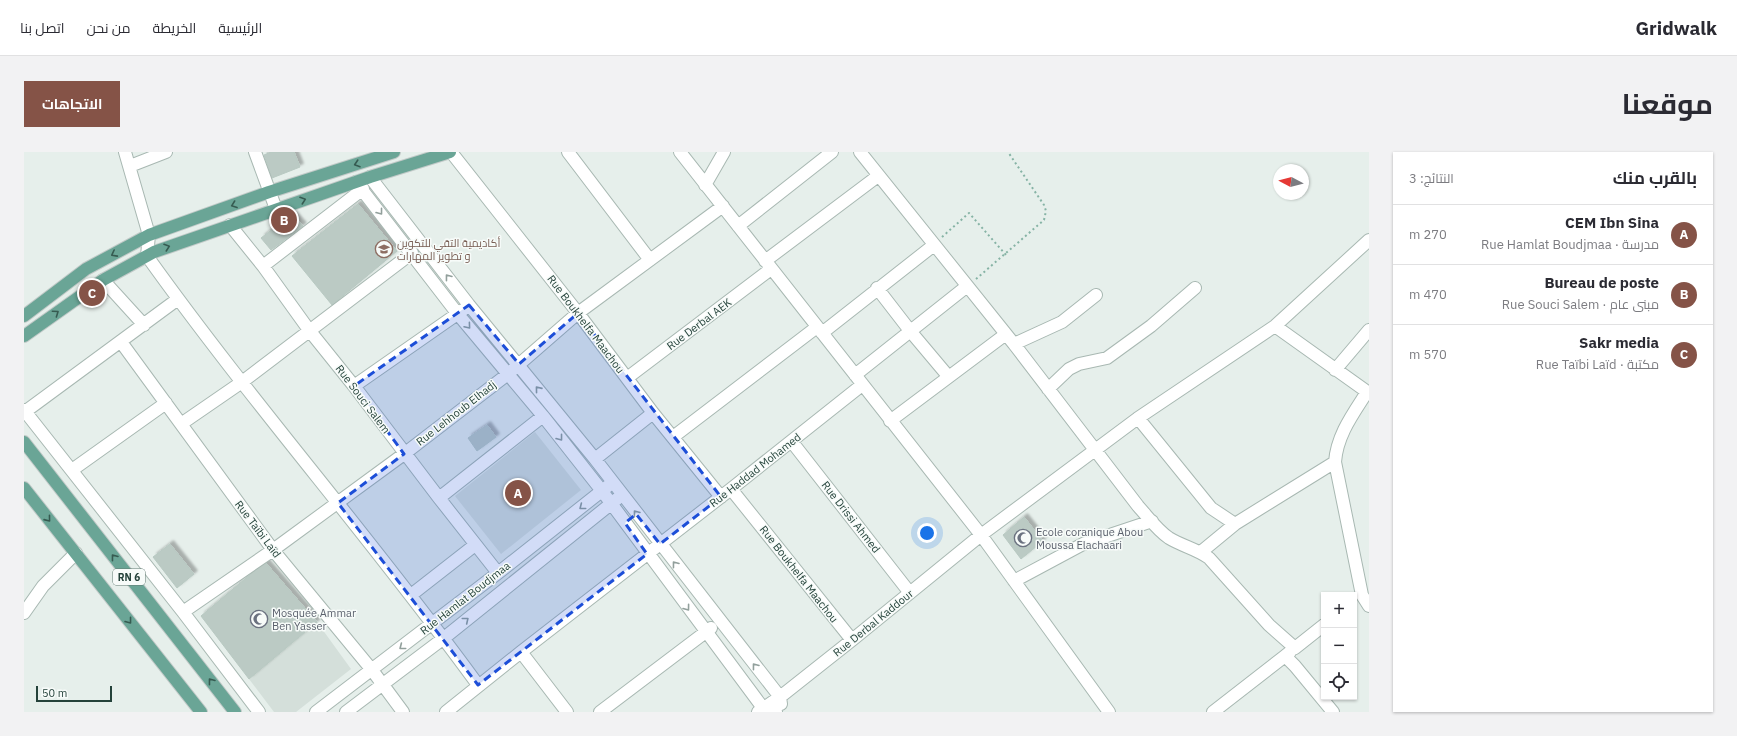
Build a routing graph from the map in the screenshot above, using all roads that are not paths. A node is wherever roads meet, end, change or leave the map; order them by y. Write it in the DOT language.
graph roads {
  1 [pos="125,152"];
  2 [pos="166,152"];
  3 [pos="255,152"];
  4 [pos="394,152"];
  5 [pos="451,152"];
  6 [pos="568,152"];
  7 [pos="680,152"];
  8 [pos="724,152"];
  9 [pos="832,152"];
  10 [pos="860,152"];
  11 [pos="130,166"];
  12 [pos="878,176"];
  13 [pos="370,177"];
  14 [pos="705,184"];
  15 [pos="359,185"];
  16 [pos="269,192"];
  17 [pos="723,206"];
  18 [pos="276,209"];
  19 [pos="230,225"];
  20 [pos="738,226"];
  21 [pos="149,235"];
  22 [pos="934,245"];
  23 [pos="1367,245"];
  24 [pos="412,253"];
  25 [pos="147,256"];
  26 [pos="650,260"];
  27 [pos="768,265"];
  28 [pos="263,266"];
  29 [pos="103,280"];
  30 [pos="966,287"];
  31 [pos="877,288"];
  32 [pos="1195,288"];
  33 [pos="1096,295"];
  34 [pos="178,300"];
  35 [pos="470,305"];
  36 [pos="457,313"];
  37 [pos="578,313"];
  38 [pos="24,316"];
  39 [pos="144,325"];
  40 [pos="1275,326"];
  41 [pos="309,330"];
  42 [pos="819,330"];
  43 [pos="1369,330"];
  44 [pos="911,332"];
  45 [pos="1006,334"];
  46 [pos="24,336"];
  47 [pos="121,342"];
  48 [pos="1014,344"];
  49 [pos="519,364"];
  50 [pos="1335,370"];
  51 [pos="508,374"];
  52 [pos="948,376"];
  53 [pos="627,378"];
  54 [pos="859,380"];
  55 [pos="242,382"];
  56 [pos="354,386"];
  57 [pos="1048,389"];
  58 [pos="1368,393"];
  59 [pos="166,403"];
  60 [pos="25,411"];
  61 [pos="653,413"];
  62 [pos="543,416"];
  63 [pos="1138,418"];
  64 [pos="890,421"];
  65 [pos="181,424"];
  66 [pos="674,437"];
  67 [pos="24,442"];
  68 [pos="792,442"];
  69 [pos="1095,450"];
  70 [pos="404,454"];
  71 [pos="595,459"];
  72 [pos="1335,462"];
  73 [pos="72,470"];
  74 [pos="612,483"];
  75 [pos="24,488"];
  76 [pos="731,489"];
  77 [pos="602,491"];
  78 [pos="622,495"];
  79 [pos="720,497"];
  80 [pos="439,498"];
  81 [pos="338,503"];
  82 [pos="611,503"];
  83 [pos="1152,521"];
  84 [pos="1236,524"];
  85 [pos="980,534"];
  86 [pos="660,544"];
  87 [pos="475,545"];
  88 [pos="273,550"];
  89 [pos="1201,552"];
  90 [pos="76,553"];
  91 [pos="647,554"];
  92 [pos="498,573"];
  93 [pos="1014,581"];
  94 [pos="43,586"];
  95 [pos="910,593"];
  96 [pos="410,595"];
  97 [pos="24,597"];
  98 [pos="1358,598"];
  99 [pos="1369,606"];
  100 [pos="183,612"];
  101 [pos="24,613"];
  102 [pos="720,621"];
  103 [pos="432,623"];
  104 [pos="1321,627"];
  105 [pos="705,632"];
  106 [pos="444,638"];
  107 [pos="852,640"];
  108 [pos="1295,648"];
  109 [pos="521,652"];
  110 [pos="1285,656"];
  111 [pos="372,670"];
  112 [pos="384,684"];
  113 [pos="478,685"];
  114 [pos="780,697"];
  115 [pos="760,710"];
  116 [pos="201,712"];
  117 [pos="235,712"];
  118 [pos="259,712"];
  119 [pos="316,712"];
  120 [pos="346,712"];
  121 [pos="403,712"];
  122 [pos="446,712"];
  123 [pos="566,712"];
  124 [pos="600,712"];
  125 [pos="776,712"];
  126 [pos="784,712"];
  127 [pos="1109,712"];
  128 [pos="1213,712"];
  129 [pos="1333,712"];
  1 -- 11 [label="street"];
  2 -- 11 [label="street"];
  3 -- 16 [label="street"];
  4 -- 16 [label="main road, one-way"];
  5 -- 13 [label="main road"];
  5 -- 37 [label="street, Rue Boukhelfa Maachou"];
  6 -- 26 [label="street"];
  7 -- 14 [label="street"];
  8 -- 14 [label="street"];
  9 -- 20 [label="street"];
  10 -- 12 [label="street"];
  11 -- 21 [label="street"];
  12 -- 22 [label="street"];
  12 -- 27 [label="street, Rue Derbal AEK"];
  13 -- 15 [label="main road"];
  35 -- 13 [label="street, one-way"];
  14 -- 17 [label="street"];
  18 -- 15 [label="main road, one-way"];
  15 -- 24 [label="street, one-way"];
  15 -- 28 [label="street"];
  16 -- 18 [label="street"];
  16 -- 21 [label="main road, one-way"];
  17 -- 20 [label="street"];
  17 -- 26 [label="street, Rue Lehhoub Elhadj"];
  18 -- 19 [label="main road"];
  25 -- 19 [label="main road, one-way"];
  19 -- 28 [label="street, Rue Souci Salem"];
  20 -- 27 [label="street"];
  21 -- 25 [label="street"];
  21 -- 38 [label="main road, one-way"];
  22 -- 30 [label="street"];
  22 -- 31 [label="street"];
  23 -- 40 [label="street, Rue Derbal Kaddour"];
  24 -- 36 [label="street"];
  24 -- 41 [label="street"];
  25 -- 29 [label="main road"];
  25 -- 34 [label="street"];
  26 -- 37 [label="street, Rue Lehhoub Elhadj"];
  27 -- 42 [label="street"];
  27 -- 53 [label="street, Rue Derbal AEK"];
  28 -- 41 [label="street, Rue Souci Salem"];
  29 -- 39 [label="street"];
  46 -- 29 [label="main road, one-way"];
  30 -- 44 [label="street, Rue Haddad Mohamed"];
  30 -- 45 [label="street"];
  31 -- 42 [label="street"];
  31 -- 44 [label="street"];
  32 -- 57 [label="street"];
  33 -- 48 [label="street"];
  34 -- 39 [label="street"];
  34 -- 55 [label="street"];
  35 -- 36 [label="street"];
  35 -- 49 [label="street"];
  36 -- 51 [label="street, one-way"];
  36 -- 56 [label="street"];
  37 -- 49 [label="street, Rue Lehhoub Elhadj"];
  37 -- 53 [label="street, Rue Boukhelfa Maachou"];
  39 -- 47 [label="street"];
  40 -- 50 [label="street"];
  40 -- 63 [label="street, Rue Derbal Kaddour"];
  41 -- 55 [label="street"];
  41 -- 56 [label="street, Rue Souci Salem"];
  42 -- 54 [label="street"];
  42 -- 66 [label="street"];
  43 -- 50 [label="street"];
  44 -- 52 [label="street"];
  44 -- 54 [label="street, Rue Haddad Mohamed"];
  45 -- 48 [label="street"];
  45 -- 52 [label="street"];
  47 -- 59 [label="street, Rue Taïbi Laïd"];
  47 -- 60 [label="street"];
  48 -- 57 [label="street"];
  49 -- 51 [label="street, Rue Lehhoub Elhadj"];
  71 -- 49 [label="street, one-way"];
  50 -- 58 [label="street"];
  51 -- 62 [label="street"];
  51 -- 70 [label="street, Rue Lehhoub Elhadj"];
  52 -- 64 [label="street"];
  53 -- 61 [label="street, Rue Boukhelfa Maachou"];
  54 -- 64 [label="street"];
  54 -- 68 [label="street, Rue Haddad Mohamed"];
  55 -- 65 [label="street"];
  55 -- 81 [label="street"];
  56 -- 70 [label="street, Rue Souci Salem"];
  57 -- 69 [label="street"];
  58 -- 72 [label="street"];
  59 -- 65 [label="street, Rue Taïbi Laïd"];
  59 -- 73 [label="street"];
  60 -- 73 [label="street"];
  61 -- 66 [label="street, Rue Boukhelfa Maachou"];
  61 -- 71 [label="street"];
  62 -- 77 [label="street, one-way"];
  62 -- 80 [label="street"];
  63 -- 69 [label="street, Rue Derbal Kaddour"];
  63 -- 84 [label="street"];
  64 -- 85 [label="street"];
  65 -- 88 [label="street, Rue Taïbi Laïd"];
  66 -- 79 [label="street, Rue Boukhelfa Maachou"];
  117 -- 67 [label="main road, RN 6, one-way"];
  68 -- 76 [label="street, Rue Haddad Mohamed"];
  68 -- 95 [label="street, Rue Drissi Ahmed"];
  69 -- 83 [label="street"];
  69 -- 85 [label="street, Rue Derbal Kaddour"];
  70 -- 80 [label="street, Rue Souci Salem"];
  70 -- 81 [label="street, Rue Lehhoub Elhadj"];
  71 -- 74 [label="street"];
  72 -- 84 [label="street"];
  72 -- 98 [label="street"];
  73 -- 100 [label="street"];
  74 -- 77 [label="street, Rue Hamlat Boudjmaa"];
  74 -- 78 [label="street"];
  75 -- 90 [label="main road, RN 6, one-way"];
  76 -- 79 [label="street, Rue Haddad Mohamed"];
  76 -- 107 [label="street, Rue Boukhelfa Maachou"];
  77 -- 82 [label="street"];
  77 -- 92 [label="street, Rue Hamlat Boudjmaa, one-way"];
  78 -- 82 [label="street, Rue Hamlat Boudjmaa"];
  86 -- 78 [label="street, one-way"];
  79 -- 86 [label="street, Rue Haddad Mohamed"];
  80 -- 87 [label="street, Rue Souci Salem"];
  81 -- 88 [label="street, Rue Lehhoub Elhadj"];
  81 -- 96 [label="street"];
  82 -- 91 [label="street"];
  106 -- 82 [label="street, Rue Hamlat Boudjmaa, one-way"];
  83 -- 89 [label="street"];
  83 -- 93 [label="street"];
  84 -- 89 [label="street"];
  85 -- 93 [label="street"];
  85 -- 95 [label="street, Rue Derbal Kaddour"];
  86 -- 91 [label="street, Rue Haddad Mohamed"];
  102 -- 86 [label="street, one-way"];
  87 -- 92 [label="street, Rue Souci Salem"];
  87 -- 96 [label="street"];
  88 -- 100 [label="street, Rue Lehhoub Elhadj"];
  88 -- 111 [label="street, Rue Taïbi Laïd"];
  89 -- 108 [label="street"];
  90 -- 94 [label="street"];
  90 -- 116 [label="main road, RN 6, one-way"];
  91 -- 105 [label="street, one-way"];
  91 -- 109 [label="street, Rue Haddad Mohamed"];
  92 -- 103 [label="street, Rue Hamlat Boudjmaa"];
  93 -- 127 [label="street"];
  94 -- 97 [label="street"];
  94 -- 101 [label="street"];
  95 -- 107 [label="street, Rue Derbal Kaddour"];
  96 -- 103 [label="street"];
  98 -- 99 [label="street"];
  100 -- 118 [label="street"];
  102 -- 105 [label="street"];
  114 -- 102 [label="street, one-way"];
  103 -- 106 [label="street"];
  103 -- 111 [label="street, Rue Hamlat Boudjmaa, one-way"];
  104 -- 108 [label="street"];
  105 -- 115 [label="street"];
  105 -- 124 [label="street"];
  106 -- 112 [label="street, Rue Hamlat Boudjmaa"];
  106 -- 113 [label="street"];
  107 -- 114 [label="street, Rue Derbal Kaddour"];
  108 -- 110 [label="street"];
  109 -- 113 [label="street, Rue Haddad Mohamed"];
  109 -- 123 [label="street"];
  110 -- 128 [label="street"];
  110 -- 129 [label="street"];
  111 -- 112 [label="street, Rue Taïbi Laïd"];
  111 -- 119 [label="street, Rue Hamlat Boudjmaa"];
  112 -- 120 [label="street, Rue Hamlat Boudjmaa"];
  112 -- 121 [label="street, Rue Taïbi Laïd"];
  113 -- 122 [label="street, Rue Haddad Mohamed"];
  114 -- 115 [label="street, Rue Derbal Kaddour"];
  114 -- 126 [label="street"];
  115 -- 125 [label="street"];
}
